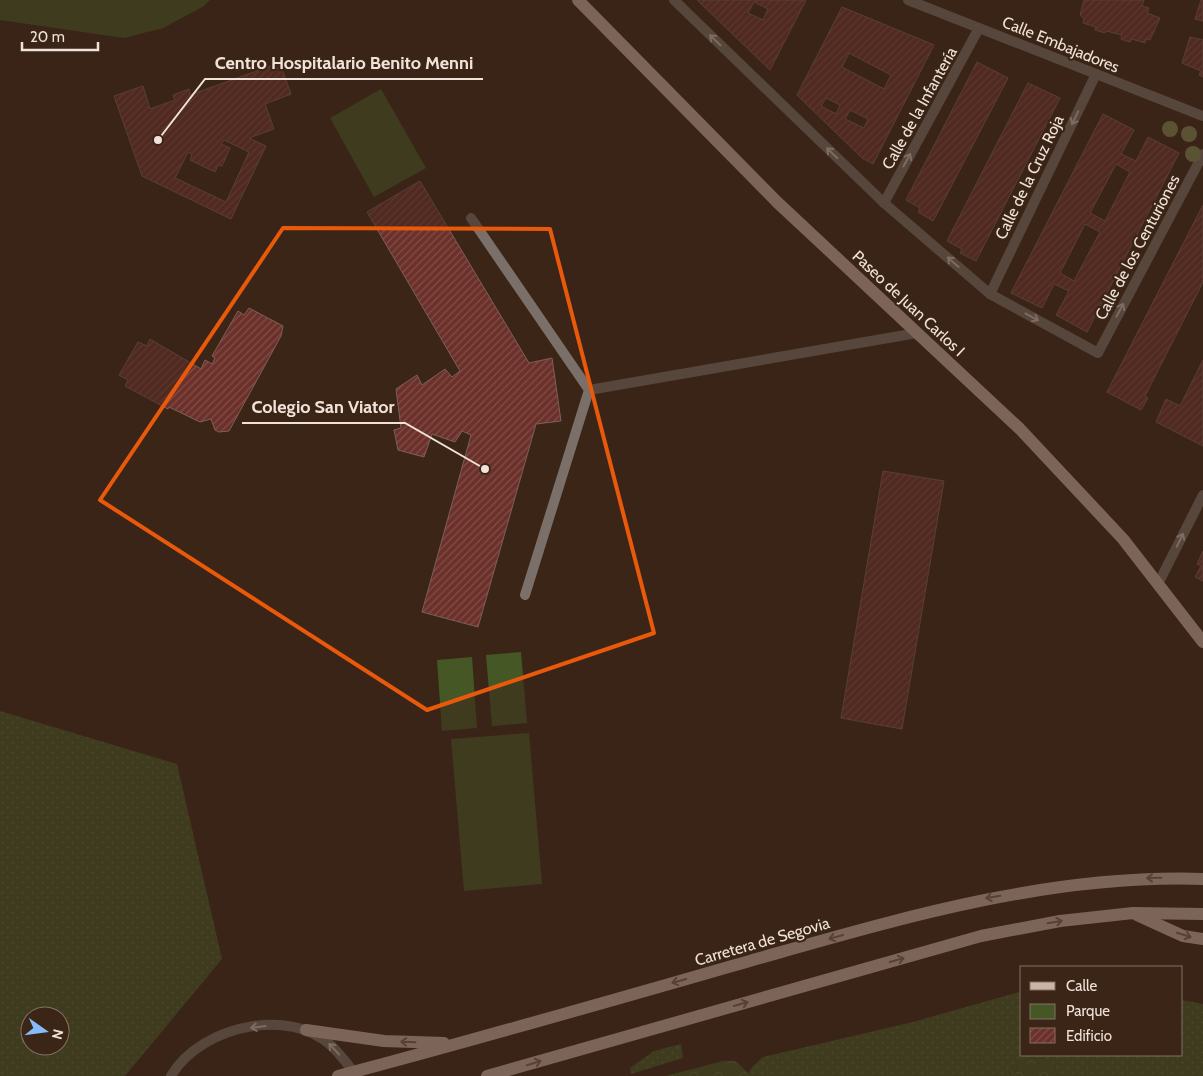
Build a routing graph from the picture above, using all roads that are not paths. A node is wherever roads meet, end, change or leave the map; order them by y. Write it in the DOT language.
graph roads {
  1 [pos="578,0"];
  2 [pos="674,0"];
  3 [pos="908,0"];
  4 [pos="923,3"];
  5 [pos="979,28"];
  6 [pos="1096,74"];
  7 [pos="1203,116"];
  8 [pos="1203,154"];
  9 [pos="884,202"];
  10 [pos="471,218"];
  11 [pos="990,294"];
  12 [pos="917,333"];
  13 [pos="589,390"];
  14 [pos="1203,496"];
  15 [pos="1158,584"];
  16 [pos="524,595"];
  17 [pos="1203,642"];
  18 [pos="1203,879"];
  19 [pos="1133,913"];
  20 [pos="1203,914"];
  21 [pos="1203,939"];
  22 [pos="306,1030"];
  23 [pos="457,1044"];
  24 [pos="354,1074"];
  25 [pos="171,1076"];
  26 [pos="338,1076"];
  27 [pos="487,1076"];
  1 -- 12 [label="main road, Paseo de Juan Carlos I"];
  9 -- 2 [label="street, one-way"];
  3 -- 4 [label="street, Calle Embajadores"];
  4 -- 5 [label="street, Calle Embajadores"];
  5 -- 6 [label="street, Calle Embajadores"];
  9 -- 5 [label="street, Calle de la Infantería, one-way"];
  6 -- 7 [label="street, Calle Embajadores"];
  6 -- 11 [label="street, Calle de la Cruz Roja, one-way"];
  11 -- 8 [label="street, Calle de los Centuriones, one-way"];
  11 -- 9 [label="street, one-way"];
  10 -- 13 [label="street"];
  12 -- 13 [label="street"];
  12 -- 15 [label="main road, Paseo de Juan Carlos I"];
  13 -- 16 [label="street"];
  15 -- 14 [label="street, one-way"];
  15 -- 17 [label="main road, Paseo de Juan Carlos I"];
  18 -- 23 [label="main road, Carretera de Segovia, one-way"];
  19 -- 20 [label="main road"];
  19 -- 21 [label="main road, one-way"];
  27 -- 19 [label="main road, one-way"];
  23 -- 22 [label="main road, one-way"];
  24 -- 22 [label="street, one-way"];
  22 -- 25 [label="street, one-way"];
  23 -- 24 [label="main road, Carretera de Segovia"];
  24 -- 26 [label="main road, Carretera de Segovia"];
}
